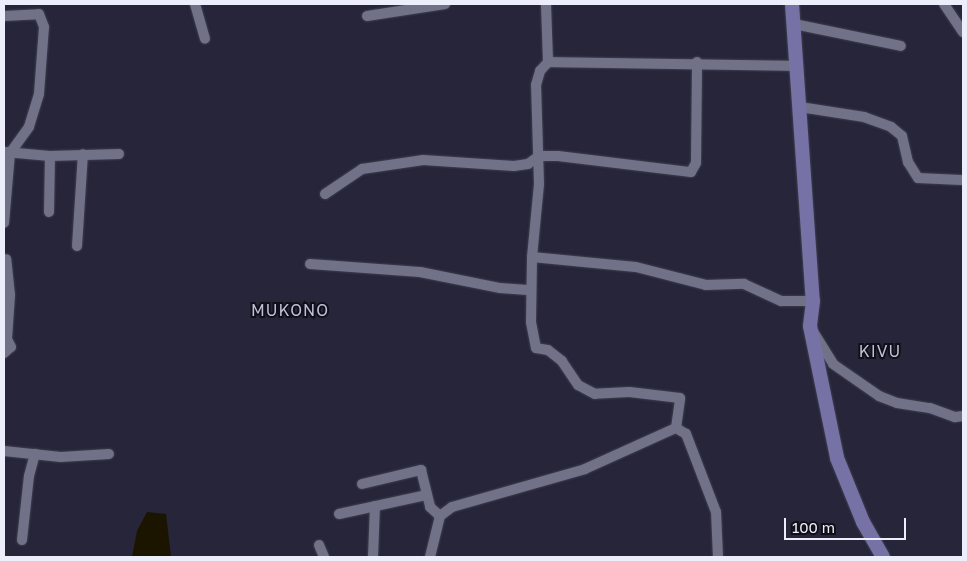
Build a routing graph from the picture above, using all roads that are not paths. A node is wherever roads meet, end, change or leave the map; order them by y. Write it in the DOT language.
graph roads {
  1 [pos="195,4"];
  2 [pos="445,4"];
  3 [pos="546,4"];
  4 [pos="792,4"];
  5 [pos="944,4"];
  6 [pos="4,16"];
  7 [pos="367,16"];
  8 [pos="794,24"];
  9 [pos="963,32"];
  10 [pos="205,39"];
  11 [pos="901,46"];
  12 [pos="548,62"];
  13 [pos="697,62"];
  14 [pos="798,66"];
  15 [pos="800,106"];
  16 [pos="7,152"];
  17 [pos="83,154"];
  18 [pos="119,154"];
  19 [pos="50,156"];
  20 [pos="539,156"];
  21 [pos="961,180"];
  22 [pos="325,194"];
  23 [pos="48,212"];
  24 [pos="4,223"];
  25 [pos="77,246"];
  26 [pos="532,257"];
  27 [pos="6,259"];
  28 [pos="310,264"];
  29 [pos="531,290"];
  30 [pos="813,301"];
  31 [pos="7,310"];
  32 [pos="810,326"];
  33 [pos="4,353"];
  34 [pos="963,416"];
  35 [pos="676,428"];
  36 [pos="4,451"];
  37 [pos="35,454"];
  38 [pos="109,454"];
  39 [pos="362,484"];
  40 [pos="427,494"];
  41 [pos="375,506"];
  42 [pos="339,514"];
  43 [pos="440,516"];
  44 [pos="22,540"];
  45 [pos="319,545"];
  46 [pos="324,557"];
  47 [pos="372,557"];
  48 [pos="430,557"];
  49 [pos="718,557"];
  50 [pos="883,557"];
  1 -- 10 [label="street"];
  2 -- 7 [label="street"];
  3 -- 12 [label="street"];
  4 -- 8 [label="street"];
  5 -- 9 [label="street"];
  6 -- 16 [label="street"];
  8 -- 11 [label="street"];
  8 -- 14 [label="street"];
  12 -- 13 [label="street"];
  12 -- 20 [label="street"];
  13 -- 14 [label="street"];
  13 -- 20 [label="street"];
  14 -- 15 [label="street"];
  15 -- 21 [label="street"];
  15 -- 30 [label="street"];
  16 -- 19 [label="street"];
  16 -- 24 [label="street"];
  17 -- 18 [label="street"];
  17 -- 19 [label="street"];
  17 -- 25 [label="street"];
  19 -- 23 [label="street"];
  20 -- 22 [label="street"];
  20 -- 26 [label="street"];
  26 -- 29 [label="street"];
  26 -- 30 [label="street"];
  27 -- 31 [label="street"];
  28 -- 29 [label="street"];
  29 -- 35 [label="street"];
  30 -- 32 [label="street"];
  31 -- 33 [label="street"];
  32 -- 34 [label="street"];
  32 -- 50 [label="street"];
  35 -- 43 [label="street"];
  35 -- 49 [label="street"];
  36 -- 37 [label="street"];
  37 -- 38 [label="street"];
  37 -- 44 [label="street"];
  39 -- 40 [label="street"];
  40 -- 41 [label="street"];
  40 -- 43 [label="street"];
  41 -- 42 [label="street"];
  41 -- 47 [label="street"];
  43 -- 48 [label="street"];
  45 -- 46 [label="street"];
}
